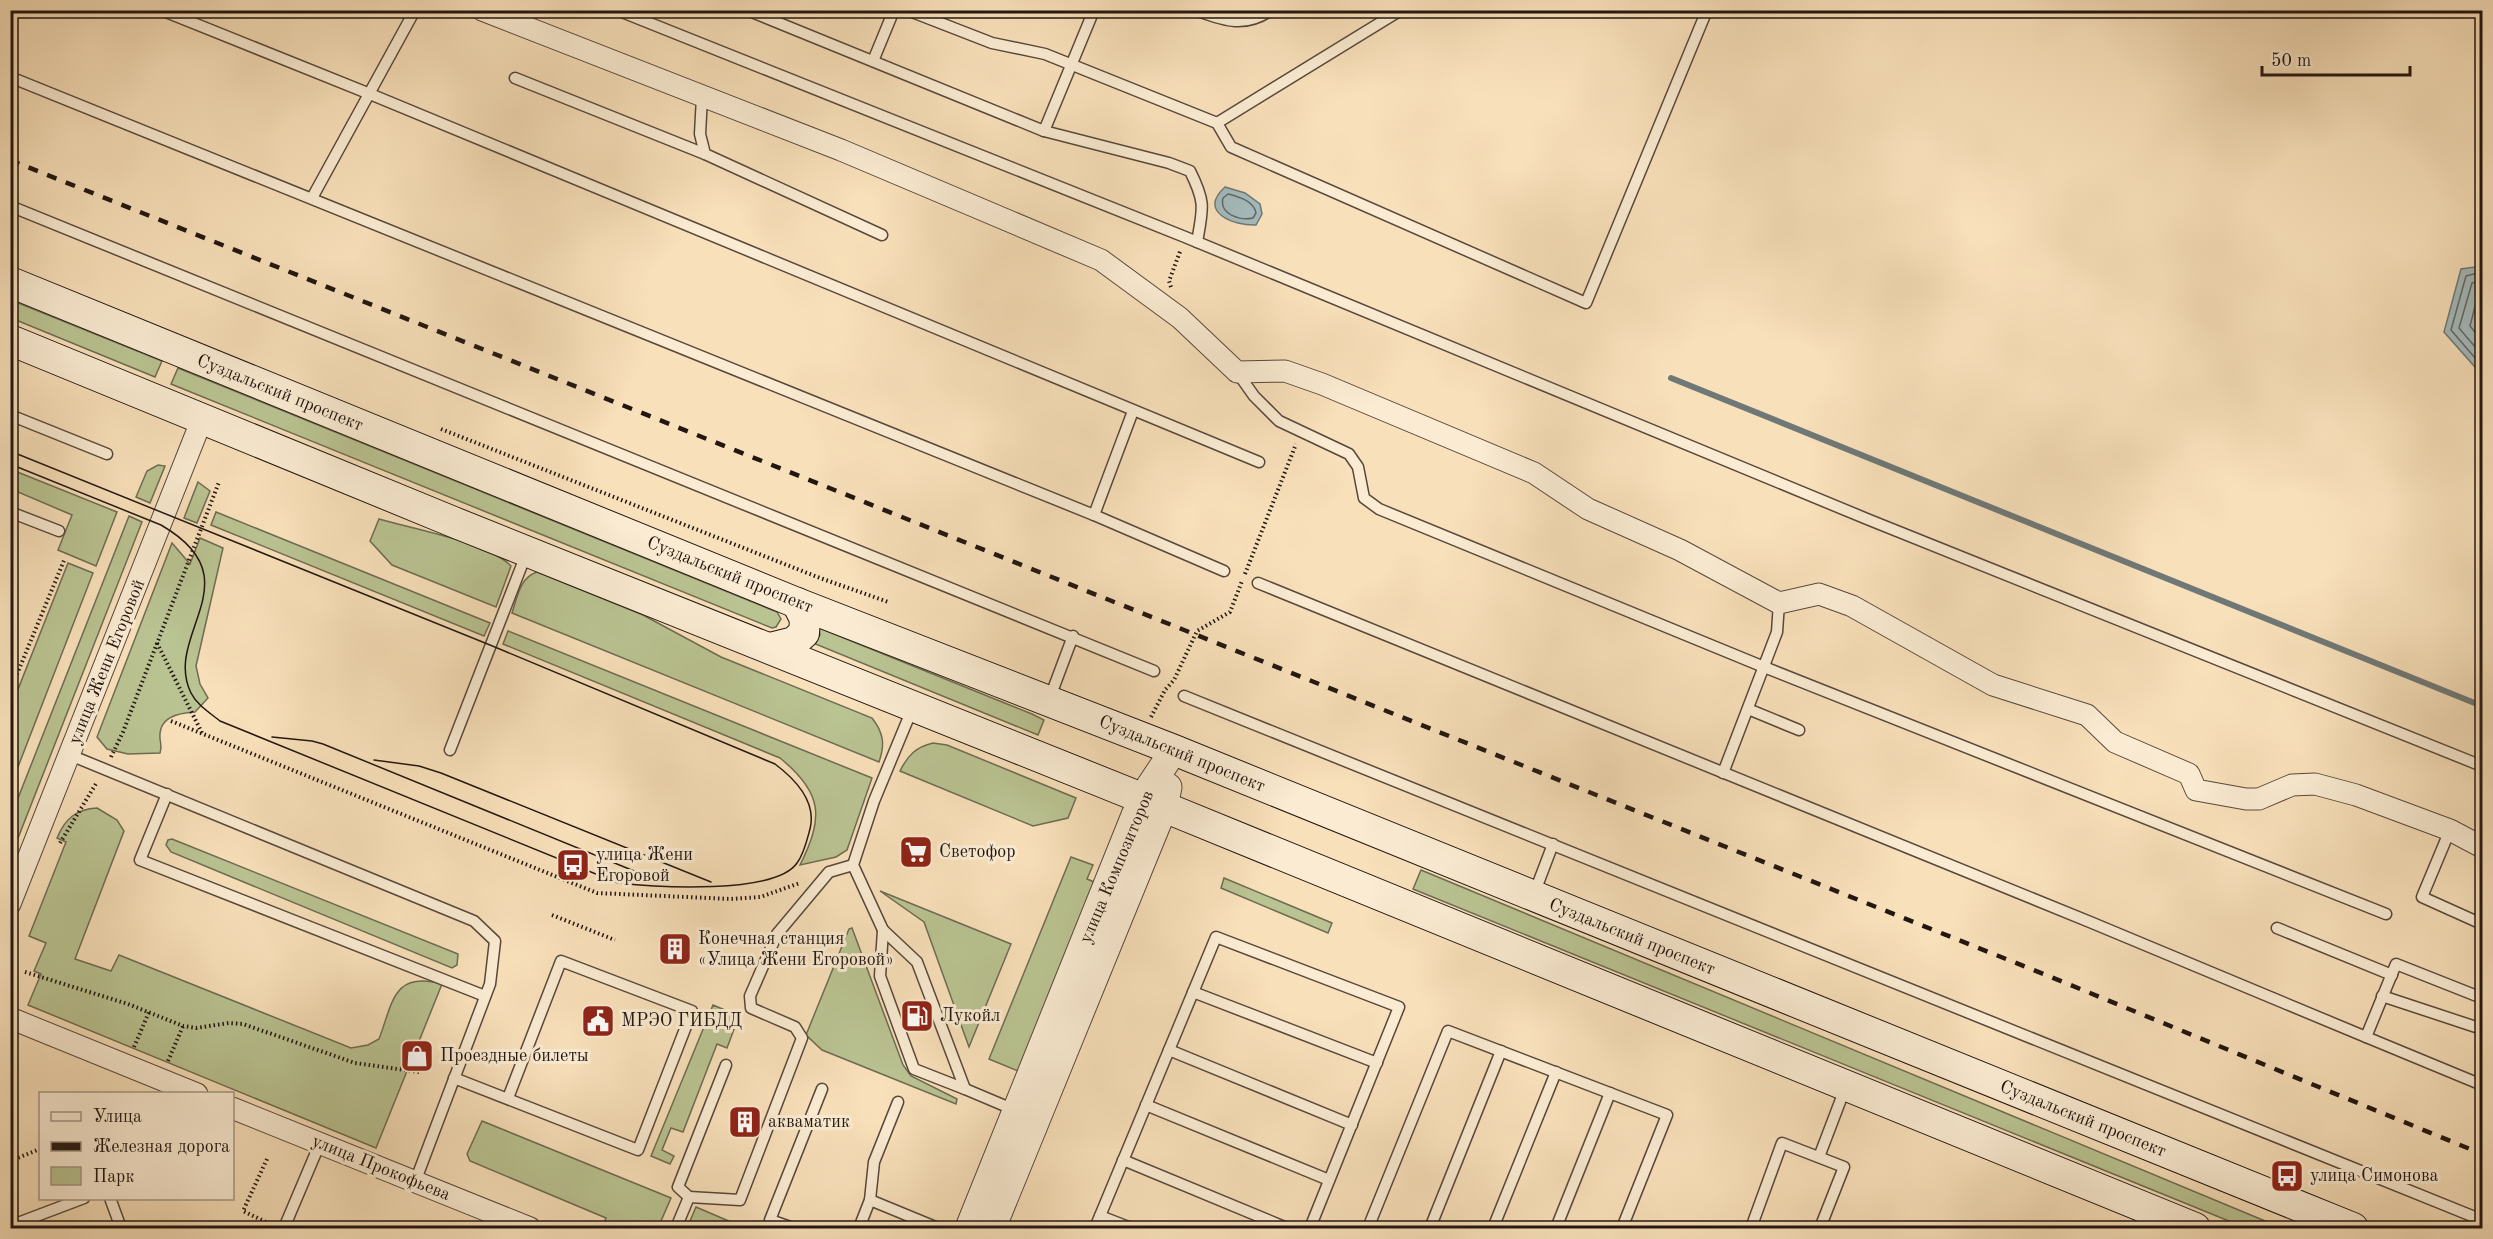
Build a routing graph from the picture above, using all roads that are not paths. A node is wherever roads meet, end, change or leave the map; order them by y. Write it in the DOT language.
graph roads {
  1 [pos="161,10"];
  2 [pos="415,10"];
  3 [pos="482,10"];
  4 [pos="617,10"];
  5 [pos="747,10"];
  6 [pos="894,10"];
  7 [pos="907,10"];
  8 [pos="1094,10"];
  9 [pos="1195,10"];
  10 [pos="1271,10"];
  11 [pos="1401,10"];
  12 [pos="1707,10"];
  13 [pos="873,61"];
  14 [pos="1072,65"];
  15 [pos="10,77"];
  16 [pos="515,78"];
  17 [pos="370,94"];
  18 [pos="702,97"];
  19 [pos="1217,123"];
  20 [pos="1044,131"];
  21 [pos="705,154"];
  22 [pos="312,198"];
  23 [pos="10,206"];
  24 [pos="882,235"];
  25 [pos="1197,242"];
  26 [pos="10,282"];
  27 [pos="10,340"];
  28 [pos="1237,372"];
  29 [pos="1133,411"];
  30 [pos="10,415"];
  31 [pos="202,419"];
  32 [pos="107,454"];
  33 [pos="1259,462"];
  34 [pos="10,512"];
  35 [pos="1094,515"];
  36 [pos="59,531"];
  37 [pos="527,551"];
  38 [pos="1224,572"];
  39 [pos="1258,583"];
  40 [pos="797,603"];
  41 [pos="1779,603"];
  42 [pos="1073,636"];
  43 [pos="770,648"];
  44 [pos="1764,667"];
  45 [pos="1155,671"];
  46 [pos="1184,696"];
  47 [pos="1049,700"];
  48 [pos="913,706"];
  49 [pos="1748,708"];
  50 [pos="1799,730"];
  51 [pos="450,750"];
  52 [pos="1174,750"];
  53 [pos="70,755"];
  54 [pos="2482,766"];
  55 [pos="1723,773"];
  56 [pos="167,794"];
  57 [pos="1153,803"];
  58 [pos="2450,830"];
  59 [pos="1553,844"];
  60 [pos="2482,847"];
  61 [pos="853,866"];
  62 [pos="1533,897"];
  63 [pos="10,904"];
  64 [pos="2386,914"];
  65 [pos="2482,924"];
  66 [pos="2277,928"];
  67 [pos="883,930"];
  68 [pos="2392,975"];
  69 [pos="1193,992"];
  70 [pos="486,996"];
  71 [pos="2382,996"];
  72 [pos="2482,998"];
  73 [pos="10,1018"];
  74 [pos="2482,1029"];
  75 [pos="2366,1037"];
  76 [pos="1169,1050"];
  77 [pos="1501,1051"];
  78 [pos="1377,1063"];
  79 [pos="726,1065"];
  80 [pos="1556,1072"];
  81 [pos="454,1078"];
  82 [pos="2482,1085"];
  83 [pos="1846,1086"];
  84 [pos="822,1089"];
  85 [pos="964,1089"];
  86 [pos="192,1092"];
  87 [pos="1610,1093"];
  88 [pos="508,1098"];
  89 [pos="898,1102"];
  90 [pos="1146,1105"];
  91 [pos="234,1109"];
  92 [pos="1026,1115"];
  93 [pos="1352,1125"];
  94 [pos="320,1143"];
  95 [pos="1819,1157"];
  96 [pos="1123,1160"];
  97 [pos="1329,1180"];
  98 [pos="415,1182"];
  99 [pos="688,1197"];
  100 [pos="79,1200"];
  101 [pos="111,1200"];
  102 [pos="870,1200"];
  103 [pos="1100,1216"];
  104 [pos="2482,1220"];
  105 [pos="2175,1225"];
  106 [pos="10,1226"];
  107 [pos="121,1228"];
  108 [pos="282,1228"];
  109 [pos="530,1228"];
  110 [pos="676,1228"];
  111 [pos="793,1228"];
  112 [pos="859,1228"];
  113 [pos="938,1228"];
  114 [pos="969,1228"];
  115 [pos="993,1228"];
  116 [pos="1095,1228"];
  117 [pos="1131,1228"];
  118 [pos="1287,1228"];
  119 [pos="1310,1228"];
  120 [pos="1368,1228"];
  121 [pos="1430,1228"];
  122 [pos="1493,1228"];
  123 [pos="1556,1228"];
  124 [pos="1622,1228"];
  125 [pos="1752,1228"];
  126 [pos="1820,1228"];
  127 [pos="2353,1228"];
  1 -- 17 [label="lane"];
  2 -- 17 [label="lane"];
  3 -- 18 [label="street"];
  4 -- 25 [label="lane"];
  5 -- 13 [label="lane"];
  6 -- 13 [label="lane"];
  7 -- 14 [label="lane"];
  8 -- 14 [label="lane"];
  9 -- 10 [label="lane"];
  11 -- 19 [label="lane"];
  12 -- 19 [label="lane"];
  13 -- 20 [label="lane"];
  14 -- 19 [label="lane"];
  14 -- 20 [label="lane"];
  15 -- 22 [label="lane"];
  16 -- 21 [label="lane"];
  17 -- 22 [label="lane"];
  17 -- 29 [label="lane"];
  18 -- 21 [label="lane"];
  18 -- 28 [label="street"];
  20 -- 25 [label="lane"];
  21 -- 24 [label="lane"];
  22 -- 35 [label="lane"];
  23 -- 42 [label="lane"];
  25 -- 54 [label="lane"];
  26 -- 40 [label="main road, Суздальский проспект"];
  27 -- 31 [label="main road"];
  28 -- 41 [label="street"];
  28 -- 44 [label="lane"];
  29 -- 33 [label="lane"];
  29 -- 35 [label="lane"];
  30 -- 32 [label="lane"];
  31 -- 37 [label="main road"];
  31 -- 53 [label="street, улица Жени Егоровой"];
  34 -- 36 [label="lane"];
  35 -- 38 [label="lane"];
  37 -- 43 [label="main road"];
  37 -- 51 [label="lane"];
  39 -- 55 [label="lane"];
  40 -- 43 [label="main road"];
  40 -- 47 [label="main road, Суздальский проспект"];
  41 -- 44 [label="lane"];
  41 -- 58 [label="street"];
  42 -- 45 [label="lane"];
  42 -- 47 [label="lane"];
  43 -- 48 [label="main road"];
  44 -- 49 [label="lane"];
  44 -- 64 [label="lane"];
  46 -- 59 [label="lane"];
  47 -- 52 [label="main road, Суздальский проспект"];
  48 -- 57 [label="main road"];
  48 -- 61 [label="lane"];
  49 -- 50 [label="lane"];
  49 -- 55 [label="lane"];
  52 -- 57 [label="street, улица Композиторов"];
  52 -- 62 [label="main road, Суздальский проспект"];
  53 -- 56 [label="lane"];
  53 -- 63 [label="street, улица Жени Егоровой"];
  55 -- 75 [label="lane"];
  56 -- 70 [label="lane"];
  56 -- 70 [label="lane"];
  57 -- 83 [label="main road"];
  57 -- 92 [label="street, улица Композиторов"];
  58 -- 60 [label="street"];
  58 -- 65 [label="lane"];
  59 -- 62 [label="lane"];
  59 -- 104 [label="lane"];
  61 -- 67 [label="lane"];
  61 -- 99 [label="lane"];
  62 -- 127 [label="main road, Суздальский проспект"];
  66 -- 68 [label="lane"];
  67 -- 85 [label="lane"];
  67 -- 85 [label="lane"];
  68 -- 71 [label="lane"];
  68 -- 72 [label="lane"];
  69 -- 76 [label="lane"];
  69 -- 78 [label="lane"];
  69 -- 78 [label="lane"];
  70 -- 81 [label="lane"];
  71 -- 74 [label="lane"];
  71 -- 75 [label="lane"];
  73 -- 86 [label="street"];
  75 -- 82 [label="lane"];
  76 -- 90 [label="lane"];
  76 -- 93 [label="lane"];
  77 -- 80 [label="lane"];
  77 -- 120 [label="lane"];
  77 -- 121 [label="lane"];
  78 -- 93 [label="lane"];
  79 -- 99 [label="lane"];
  80 -- 87 [label="lane"];
  80 -- 122 [label="lane"];
  81 -- 88 [label="lane"];
  81 -- 98 [label="lane"];
  83 -- 95 [label="lane"];
  83 -- 105 [label="main road"];
  84 -- 111 [label="lane"];
  85 -- 92 [label="lane"];
  87 -- 123 [label="lane"];
  87 -- 124 [label="lane"];
  88 -- 88 [label="lane"];
  89 -- 102 [label="lane"];
  90 -- 96 [label="lane"];
  90 -- 97 [label="lane"];
  91 -- 94 [label="street, улица Прокофьева"];
  92 -- 114 [label="street, улица Композиторов"];
  92 -- 115 [label="street, улица Композиторов"];
  93 -- 97 [label="lane"];
  94 -- 98 [label="street, улица Прокофьева"];
  94 -- 108 [label="lane"];
  95 -- 125 [label="lane"];
  95 -- 126 [label="lane"];
  96 -- 103 [label="lane"];
  96 -- 118 [label="lane"];
  97 -- 119 [label="lane"];
  98 -- 109 [label="street, улица Прокофьева"];
  99 -- 110 [label="lane"];
  100 -- 106 [label="lane"];
  101 -- 107 [label="lane"];
  102 -- 112 [label="lane"];
  102 -- 113 [label="lane"];
  103 -- 116 [label="lane"];
  103 -- 117 [label="lane"];
}
